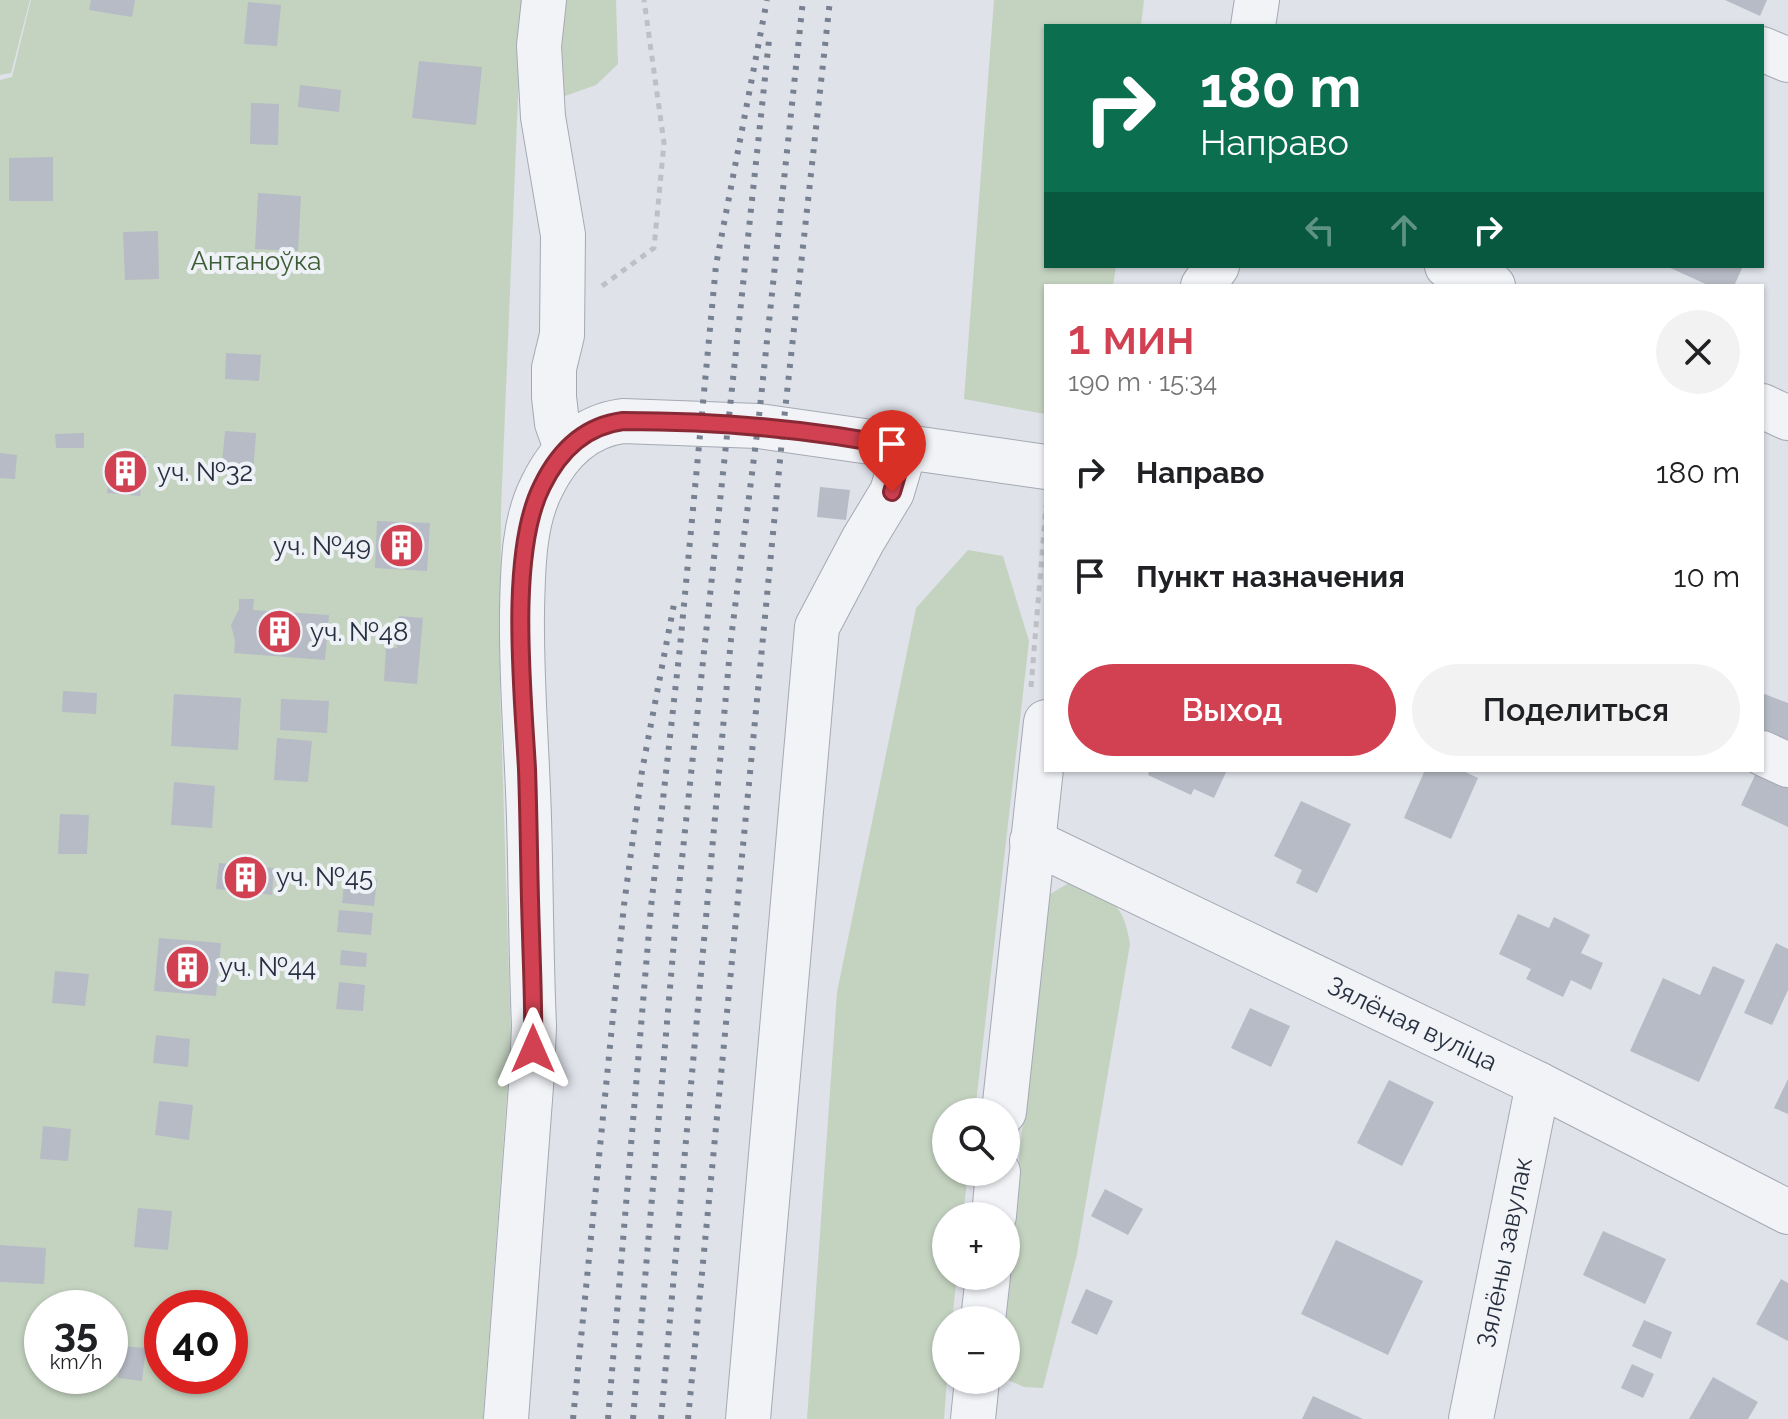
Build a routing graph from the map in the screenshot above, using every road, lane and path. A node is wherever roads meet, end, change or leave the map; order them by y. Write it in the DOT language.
graph roads {
  1 [pos="544,0"];
  2 [pos="644,0"];
  3 [pos="1257,0"];
  4 [pos="1253,24"];
  5 [pos="1764,50"];
  6 [pos="1788,60"];
  7 [pos="1452,268"];
  8 [pos="1488,284"];
  9 [pos="562,335"];
  10 [pos="1764,407"];
  11 [pos="1788,418"];
  12 [pos="566,448"];
  13 [pos="905,448"];
  14 [pos="1044,467"];
  15 [pos="1044,739"];
  16 [pos="1764,754"];
  17 [pos="1788,765"];
  18 [pos="1032,841"];
  19 [pos="1538,1084"];
  20 [pos="1005,1098"];
  21 [pos="1788,1212"];
  22 [pos="976,1394"];
  23 [pos="506,1419"];
  24 [pos="748,1419"];
  25 [pos="973,1419"];
  26 [pos="1471,1419"];
  1 -- 9 [label="street"];
  2 -- 9 [label="path"];
  3 -- 4 [label="street"];
  5 -- 6 [label="street"];
  7 -- 8 [label="street"];
  9 -- 12 [label="street"];
  10 -- 11 [label="street"];
  12 -- 13 [label="street"];
  12 -- 23 [label="street"];
  13 -- 14 [label="street"];
  13 -- 24 [label="street"];
  15 -- 18 [label="street"];
  16 -- 17 [label="street"];
  18 -- 19 [label="street, Зялёная вуліца"];
  18 -- 20 [label="street"];
  19 -- 21 [label="street, Зялёная вуліца"];
  19 -- 26 [label="street, Зялёны завулак"];
  22 -- 25 [label="street"];
}
